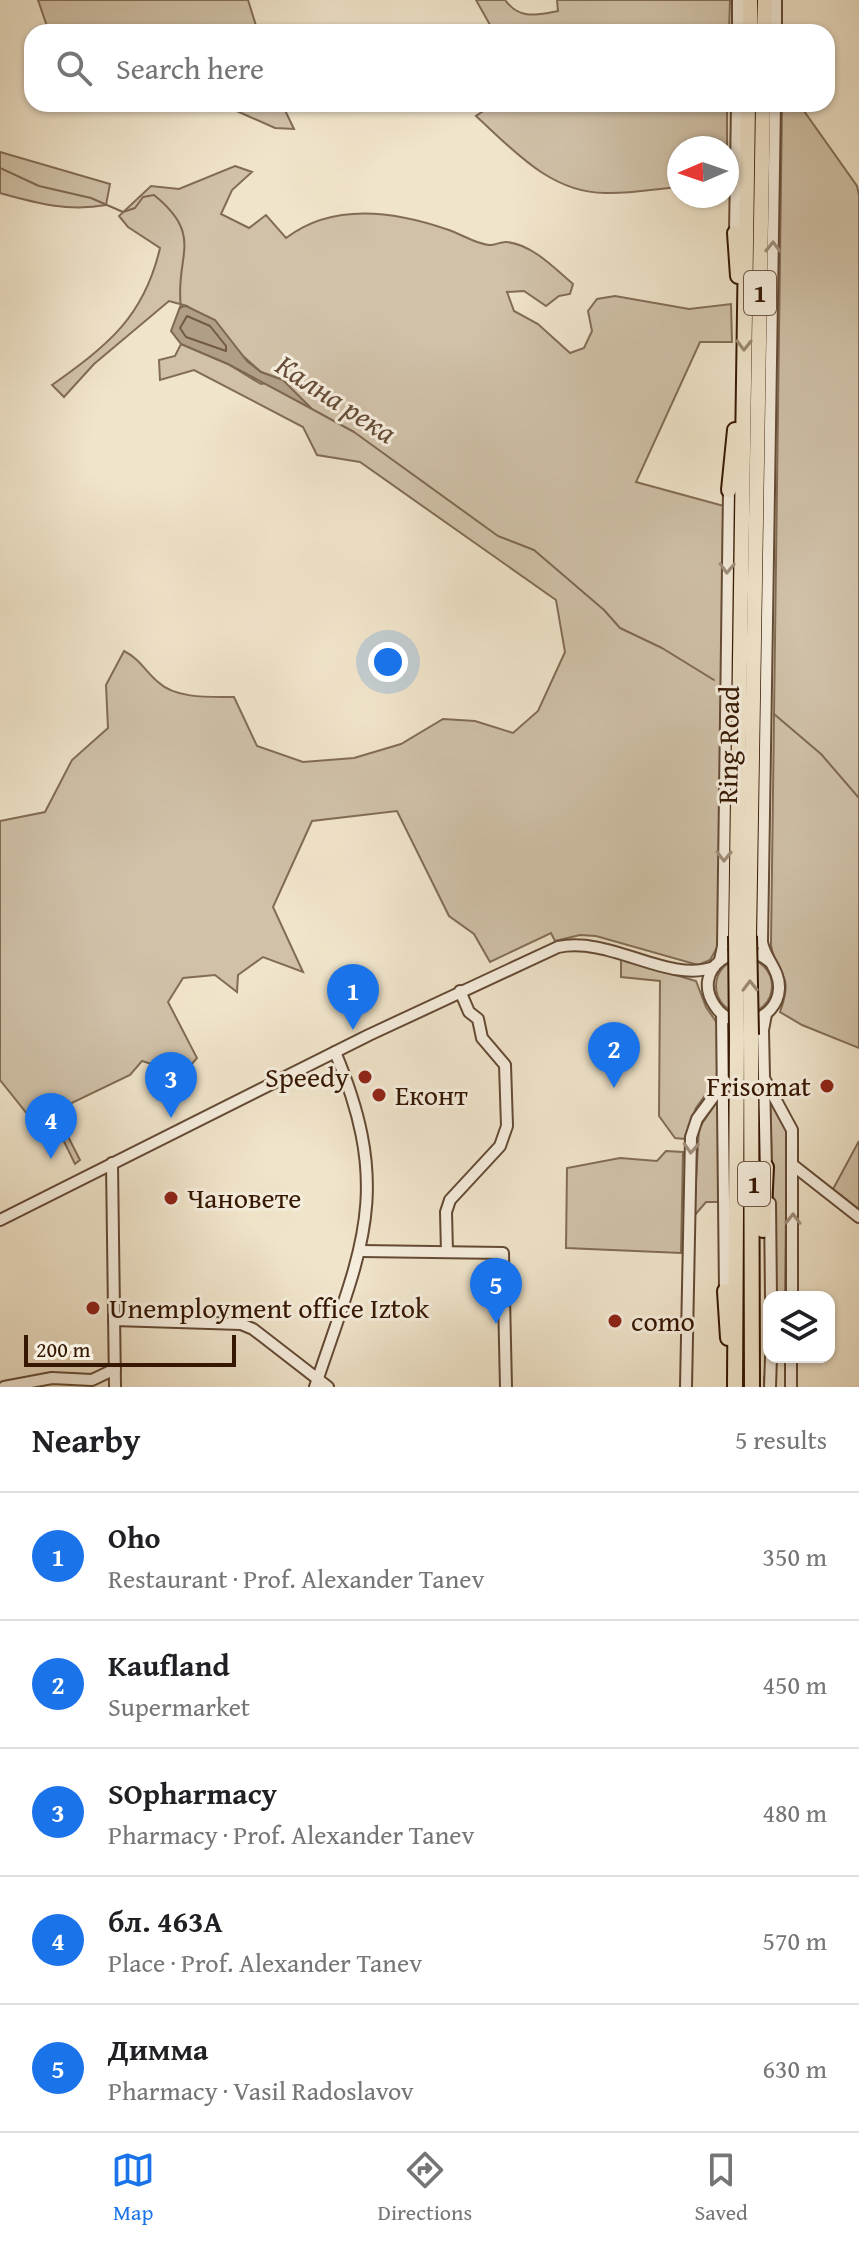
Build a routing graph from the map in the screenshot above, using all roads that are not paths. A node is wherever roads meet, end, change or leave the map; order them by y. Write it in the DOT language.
graph roads {
  1 [pos="738,0"];
  2 [pos="764,1"];
  3 [pos="738,24"];
  4 [pos="754,24"];
  5 [pos="764,24"];
  6 [pos="773,24"];
  7 [pos="737,112"];
  8 [pos="748,112"];
  9 [pos="763,112"];
  10 [pos="775,112"];
  11 [pos="735,233"];
  12 [pos="745,316"];
  13 [pos="744,374"];
  14 [pos="758,482"];
  15 [pos="729,490"];
  16 [pos="766,521"];
  17 [pos="765,577"];
  18 [pos="756,613"];
  19 [pos="743,936"];
  20 [pos="770,962"];
  21 [pos="717,963"];
  22 [pos="691,972"];
  23 [pos="708,987"];
  24 [pos="460,991"];
  25 [pos="722,1014"];
  26 [pos="766,1014"];
  27 [pos="744,1035"];
  28 [pos="335,1052"];
  29 [pos="764,1078"];
  30 [pos="725,1081"];
  31 [pos="112,1163"];
  32 [pos="794,1166"];
  33 [pos="766,1167"];
  34 [pos="859,1217"];
  35 [pos="0,1220"];
  36 [pos="361,1251"];
  37 [pos="447,1252"];
  38 [pos="725,1291"];
  39 [pos="771,1291"];
  40 [pos="792,1291"];
  41 [pos="114,1320"];
  42 [pos="752,1333"];
  43 [pos="771,1363"];
  44 [pos="791,1363"];
  45 [pos="115,1369"];
  46 [pos="316,1383"];
  47 [pos="4,1387"];
  48 [pos="115,1387"];
  49 [pos="328,1387"];
  50 [pos="506,1387"];
  51 [pos="686,1387"];
  52 [pos="734,1387"];
  53 [pos="752,1387"];
  54 [pos="770,1387"];
  55 [pos="791,1387"];
  1 -- 3 [label="street"];
  2 -- 4 [label="highway"];
  2 -- 5 [label="highway"];
  2 -- 6 [label="street"];
  7 -- 11 [label="street"];
  8 -- 12 [label="highway, Ring Road / 1"];
  9 -- 14 [label="highway, Ring Road / 1"];
  16 -- 10 [label="street, Ring Road, one-way"];
  11 -- 12 [label="highway"];
  12 -- 13 [label="highway, Ring Road / 1, one-way"];
  13 -- 15 [label="highway"];
  13 -- 19 [label="highway, Ring Road / 1"];
  14 -- 16 [label="highway"];
  14 -- 18 [label="highway, Ring Road / 1"];
  15 -- 21 [label="street, one-way"];
  16 -- 17 [label="street, Ring Road"];
  17 -- 18 [label="highway"];
  17 -- 20 [label="street, Ring Road"];
  18 -- 19 [label="highway, Ring Road / 1"];
  19 -- 27 [label="highway, Ring Road / 1, bridge"];
  20 -- 21 [label="street"];
  20 -- 26 [label="street"];
  21 -- 22 [label="street"];
  21 -- 23 [label="street"];
  22 -- 23 [label="street"];
  22 -- 24 [label="street"];
  23 -- 25 [label="street"];
  24 -- 28 [label="street"];
  24 -- 37 [label="street"];
  25 -- 26 [label="street"];
  25 -- 30 [label="street"];
  26 -- 29 [label="street"];
  27 -- 42 [label="highway, Ring Road / 1"];
  27 -- 52 [label="highway, Ring Road / 1"];
  28 -- 31 [label="street"];
  28 -- 36 [label="street"];
  29 -- 32 [label="street"];
  29 -- 33 [label="street"];
  30 -- 38 [label="street"];
  30 -- 51 [label="street, one-way"];
  31 -- 35 [label="street"];
  31 -- 41 [label="street"];
  32 -- 34 [label="street"];
  40 -- 32 [label="street, one-way"];
  33 -- 39 [label="street"];
  33 -- 42 [label="highway"];
  36 -- 37 [label="street"];
  36 -- 46 [label="street"];
  37 -- 50 [label="street"];
  38 -- 52 [label="highway"];
  41 -- 45 [label="street"];
  41 -- 46 [label="street"];
  42 -- 53 [label="highway, Ring Road / 1"];
  43 -- 54 [label="street"];
  44 -- 55 [label="street"];
  45 -- 47 [label="street"];
  45 -- 48 [label="street"];
  46 -- 49 [label="street"];
}
